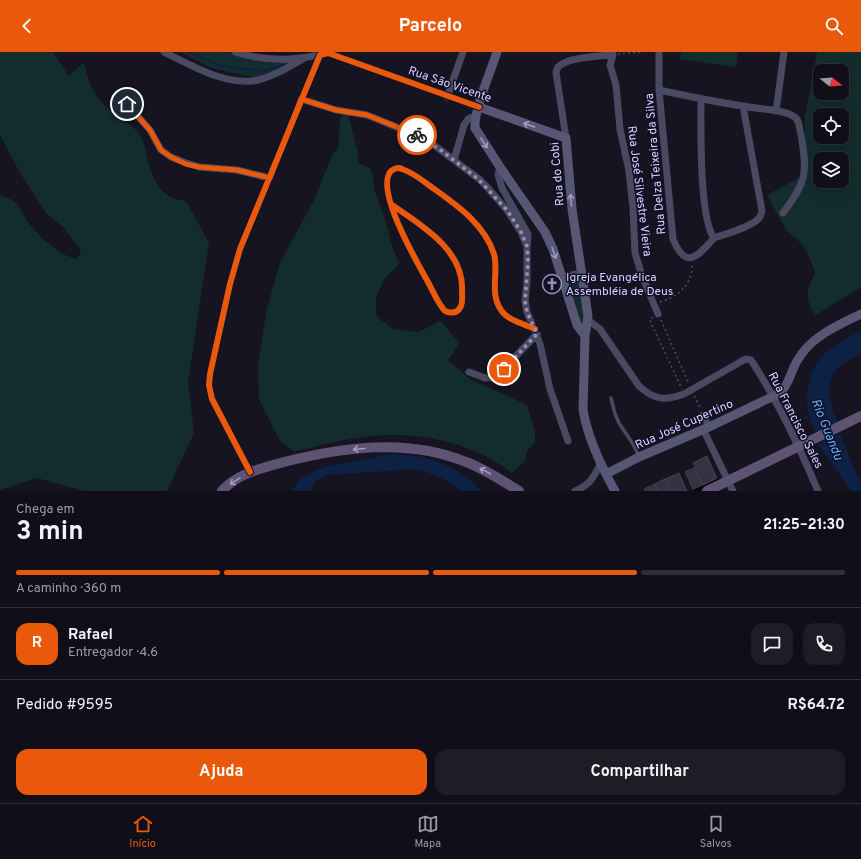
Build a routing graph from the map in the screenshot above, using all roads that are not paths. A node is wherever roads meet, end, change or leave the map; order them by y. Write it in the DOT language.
graph roads {
  1 [pos="164,52"];
  2 [pos="235,52"];
  3 [pos="327,52"];
  4 [pos="463,52"];
  5 [pos="497,52"];
  6 [pos="659,52"];
  7 [pos="784,52"];
  8 [pos="588,54"];
  9 [pos="613,54"];
  10 [pos="319,55"];
  11 [pos="303,59"];
  12 [pos="659,90"];
  13 [pos="447,96"];
  14 [pos="301,99"];
  15 [pos="701,99"];
  16 [pos="127,104"];
  17 [pos="743,106"];
  18 [pos="478,111"];
  19 [pos="776,111"];
  20 [pos="566,138"];
  21 [pos="454,160"];
  22 [pos="500,167"];
  23 [pos="270,178"];
  24 [pos="392,205"];
  25 [pos="783,214"];
  26 [pos="714,238"];
  27 [pos="527,246"];
  28 [pos="582,273"];
  29 [pos="561,277"];
  30 [pos="658,314"];
  31 [pos="861,314"];
  32 [pos="588,320"];
  33 [pos="536,331"];
  34 [pos="585,336"];
  35 [pos="469,372"];
  36 [pos="773,397"];
  37 [pos="611,398"];
  38 [pos="703,414"];
  39 [pos="861,416"];
  40 [pos="706,428"];
  41 [pos="568,441"];
  42 [pos="799,446"];
  43 [pos="639,457"];
  44 [pos="601,463"];
  45 [pos="250,472"];
  46 [pos="606,474"];
  47 [pos="728,481"];
  48 [pos="222,491"];
  49 [pos="519,491"];
  50 [pos="575,491"];
  51 [pos="615,491"];
  52 [pos="707,491"];
  53 [pos="733,491"];
  54 [pos="818,491"];
  1 -- 11 [label="street"];
  2 -- 11 [label="street"];
  3 -- 10 [label="street"];
  3 -- 13 [label="street, Rua São Vicente"];
  4 -- 13 [label="street"];
  5 -- 18 [label="main road"];
  6 -- 12 [label="street, Rua Delza Teixeira da Silva"];
  7 -- 19 [label="street"];
  8 -- 9 [label="street, Rua do Cobi"];
  8 -- 20 [label="street, Rua do Cobi"];
  9 -- 30 [label="street, Rua José Silvestre Vieira"];
  10 -- 11 [label="street"];
  10 -- 14 [label="street"];
  12 -- 15 [label="street"];
  12 -- 26 [label="street, Rua Delza Teixeira da Silva"];
  13 -- 18 [label="street, Rua São Vicente"];
  14 -- 21 [label="street"];
  14 -- 23 [label="street"];
  15 -- 17 [label="street"];
  15 -- 26 [label="street"];
  16 -- 23 [label="street"];
  17 -- 19 [label="street"];
  17 -- 26 [label="street"];
  20 -- 18 [label="main road, Rua São Vicente, one-way"];
  18 -- 21 [label="street"];
  18 -- 22 [label="main road, one-way"];
  19 -- 25 [label="street"];
  28 -- 20 [label="main road, Rua do Cobi, one-way"];
  21 -- 27 [label="street"];
  22 -- 27 [label="street"];
  22 -- 29 [label="main road, one-way"];
  23 -- 45 [label="street"];
  24 -- 24 [label="street"];
  24 -- 33 [label="street"];
  27 -- 33 [label="street"];
  28 -- 29 [label="street"];
  28 -- 32 [label="main road, Rua do Cobi"];
  29 -- 34 [label="main road"];
  31 -- 36 [label="main road, Rua José Cupertino"];
  32 -- 34 [label="main road, Rua do Cobi"];
  32 -- 36 [label="street, Rua Francisco Sales"];
  33 -- 35 [label="street"];
  33 -- 41 [label="street"];
  34 -- 44 [label="main road, Rua do Cobi"];
  36 -- 40 [label="main road, Rua José Cupertino"];
  36 -- 42 [label="street, Rua Francisco Sales"];
  37 -- 43 [label="lane"];
  38 -- 40 [label="street"];
  39 -- 42 [label="main road"];
  40 -- 43 [label="main road, Rua José Cupertino"];
  40 -- 47 [label="street"];
  42 -- 47 [label="main road"];
  42 -- 54 [label="street, Rua Francisco Sales"];
  43 -- 46 [label="main road, Rua José Cupertino"];
  44 -- 46 [label="main road, Rua do Cobi"];
  44 -- 50 [label="street"];
  45 -- 48 [label="main road, one-way"];
  49 -- 45 [label="main road, one-way"];
  46 -- 51 [label="main road, Rua do Cobi"];
  47 -- 52 [label="main road"];
  47 -- 53 [label="street"];
}
